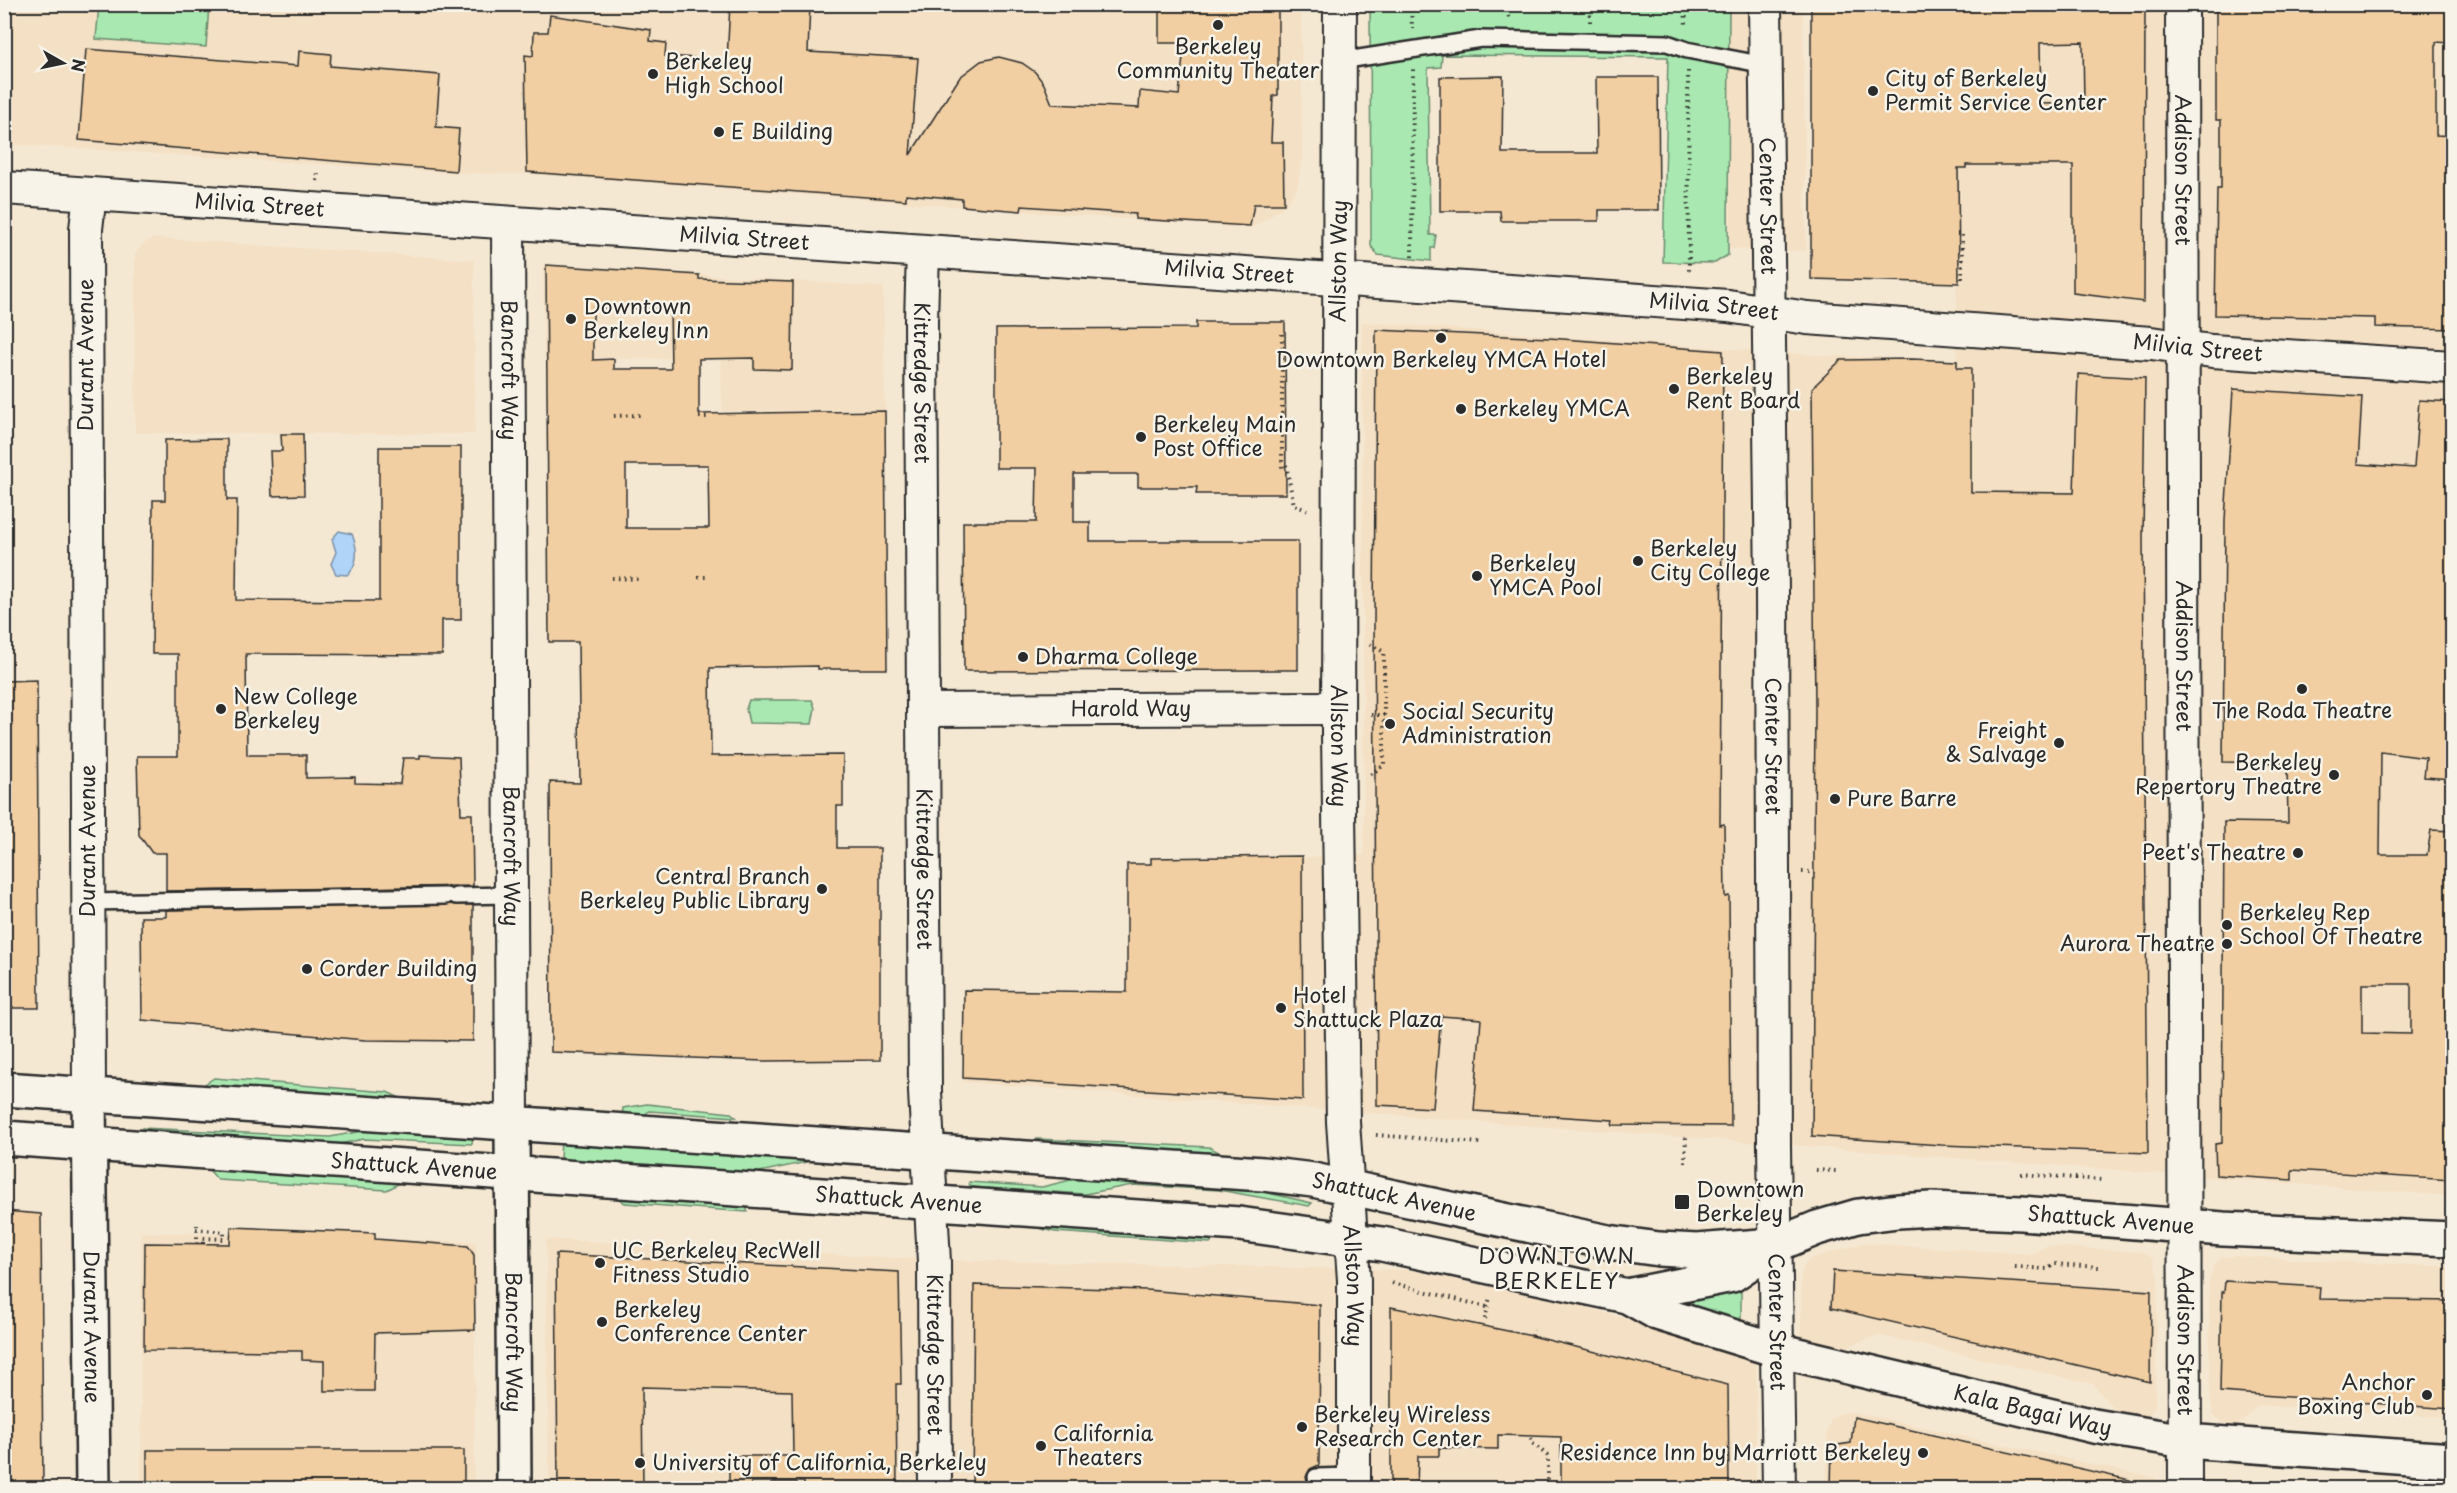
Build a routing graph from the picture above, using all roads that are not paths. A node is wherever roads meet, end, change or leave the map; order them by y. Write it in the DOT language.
graph roads {
  1 [pos="1340,4"];
  2 [pos="1765,4"];
  3 [pos="2182,4"];
  4 [pos="1340,62"];
  5 [pos="1765,65"];
  6 [pos="4,188"];
  7 [pos="90,194"];
  8 [pos="508,223"];
  9 [pos="923,251"];
  10 [pos="1339,280"];
  11 [pos="1767,312"];
  12 [pos="2182,348"];
  13 [pos="2452,367"];
  14 [pos="1338,708"];
  15 [pos="924,710"];
  16 [pos="510,895"];
  17 [pos="88,902"];
  18 [pos="4,1089"];
  19 [pos="89,1095"];
  20 [pos="512,1123"];
  21 [pos="4,1138"];
  22 [pos="90,1143"];
  23 [pos="928,1152"];
  24 [pos="513,1173"];
  25 [pos="1348,1187"];
  26 [pos="931,1202"];
  27 [pos="2184,1225"];
  28 [pos="2452,1239"];
  29 [pos="1351,1240"];
  30 [pos="1776,1245"];
  31 [pos="1628,1296"];
  32 [pos="1777,1350"];
  33 [pos="2185,1441"];
  34 [pos="2452,1460"];
  35 [pos="1316,1477"];
  36 [pos="1354,1482"];
  37 [pos="93,1488"];
  38 [pos="514,1488"];
  39 [pos="934,1488"];
  40 [pos="1779,1488"];
  41 [pos="2185,1488"];
  1 -- 4 [label="street, Allston Way"];
  2 -- 5 [label="street, Center Street"];
  3 -- 12 [label="street, Addison Street"];
  4 -- 5 [label="lane"];
  4 -- 10 [label="street, Allston Way"];
  5 -- 11 [label="street, Center Street"];
  6 -- 7 [label="street, Milvia Street"];
  7 -- 8 [label="street, Milvia Street"];
  7 -- 17 [label="street, Durant Avenue"];
  8 -- 9 [label="street, Milvia Street"];
  8 -- 16 [label="street, Bancroft Way"];
  9 -- 10 [label="street, Milvia Street"];
  9 -- 15 [label="street, Kittredge Street"];
  10 -- 11 [label="street, Milvia Street"];
  10 -- 14 [label="street, Allston Way"];
  11 -- 12 [label="street, Milvia Street"];
  11 -- 30 [label="street, Center Street"];
  12 -- 13 [label="street, Milvia Street"];
  12 -- 27 [label="street, Addison Street"];
  14 -- 15 [label="street, Harold Way"];
  14 -- 25 [label="street, Allston Way"];
  15 -- 23 [label="street, Kittredge Street"];
  16 -- 17 [label="lane"];
  16 -- 20 [label="street, Bancroft Way"];
  17 -- 19 [label="street, Durant Avenue"];
  18 -- 19 [label="main road, Shattuck Avenue"];
  19 -- 20 [label="main road, Shattuck Avenue"];
  19 -- 22 [label="main road, Durant Avenue"];
  20 -- 23 [label="main road, Shattuck Avenue"];
  20 -- 24 [label="main road, Bancroft Way"];
  21 -- 22 [label="main road, Shattuck Avenue"];
  22 -- 24 [label="main road, Shattuck Avenue"];
  22 -- 37 [label="main road, Durant Avenue"];
  23 -- 25 [label="main road, Shattuck Avenue"];
  23 -- 26 [label="street, Kittredge Street"];
  24 -- 26 [label="main road, Shattuck Avenue"];
  24 -- 38 [label="main road, Bancroft Way"];
  25 -- 29 [label="street, Allston Way"];
  25 -- 30 [label="main road, Shattuck Avenue"];
  26 -- 29 [label="main road, Shattuck Avenue"];
  26 -- 39 [label="street, Kittredge Street"];
  27 -- 28 [label="main road, Shattuck Avenue"];
  27 -- 30 [label="main road, Shattuck Avenue"];
  27 -- 33 [label="street, Addison Street"];
  29 -- 31 [label="main road, Shattuck Avenue"];
  29 -- 36 [label="street, Allston Way"];
  30 -- 31 [label="main road, Shattuck Avenue"];
  30 -- 32 [label="street, Center Street"];
  31 -- 32 [label="main road, Kala Bagai Way"];
  32 -- 33 [label="main road, Kala Bagai Way"];
  32 -- 40 [label="street, Center Street"];
  33 -- 34 [label="main road, Kala Bagai Way"];
  33 -- 41 [label="street, Addison Street"];
  35 -- 36 [label="lane"];
}
